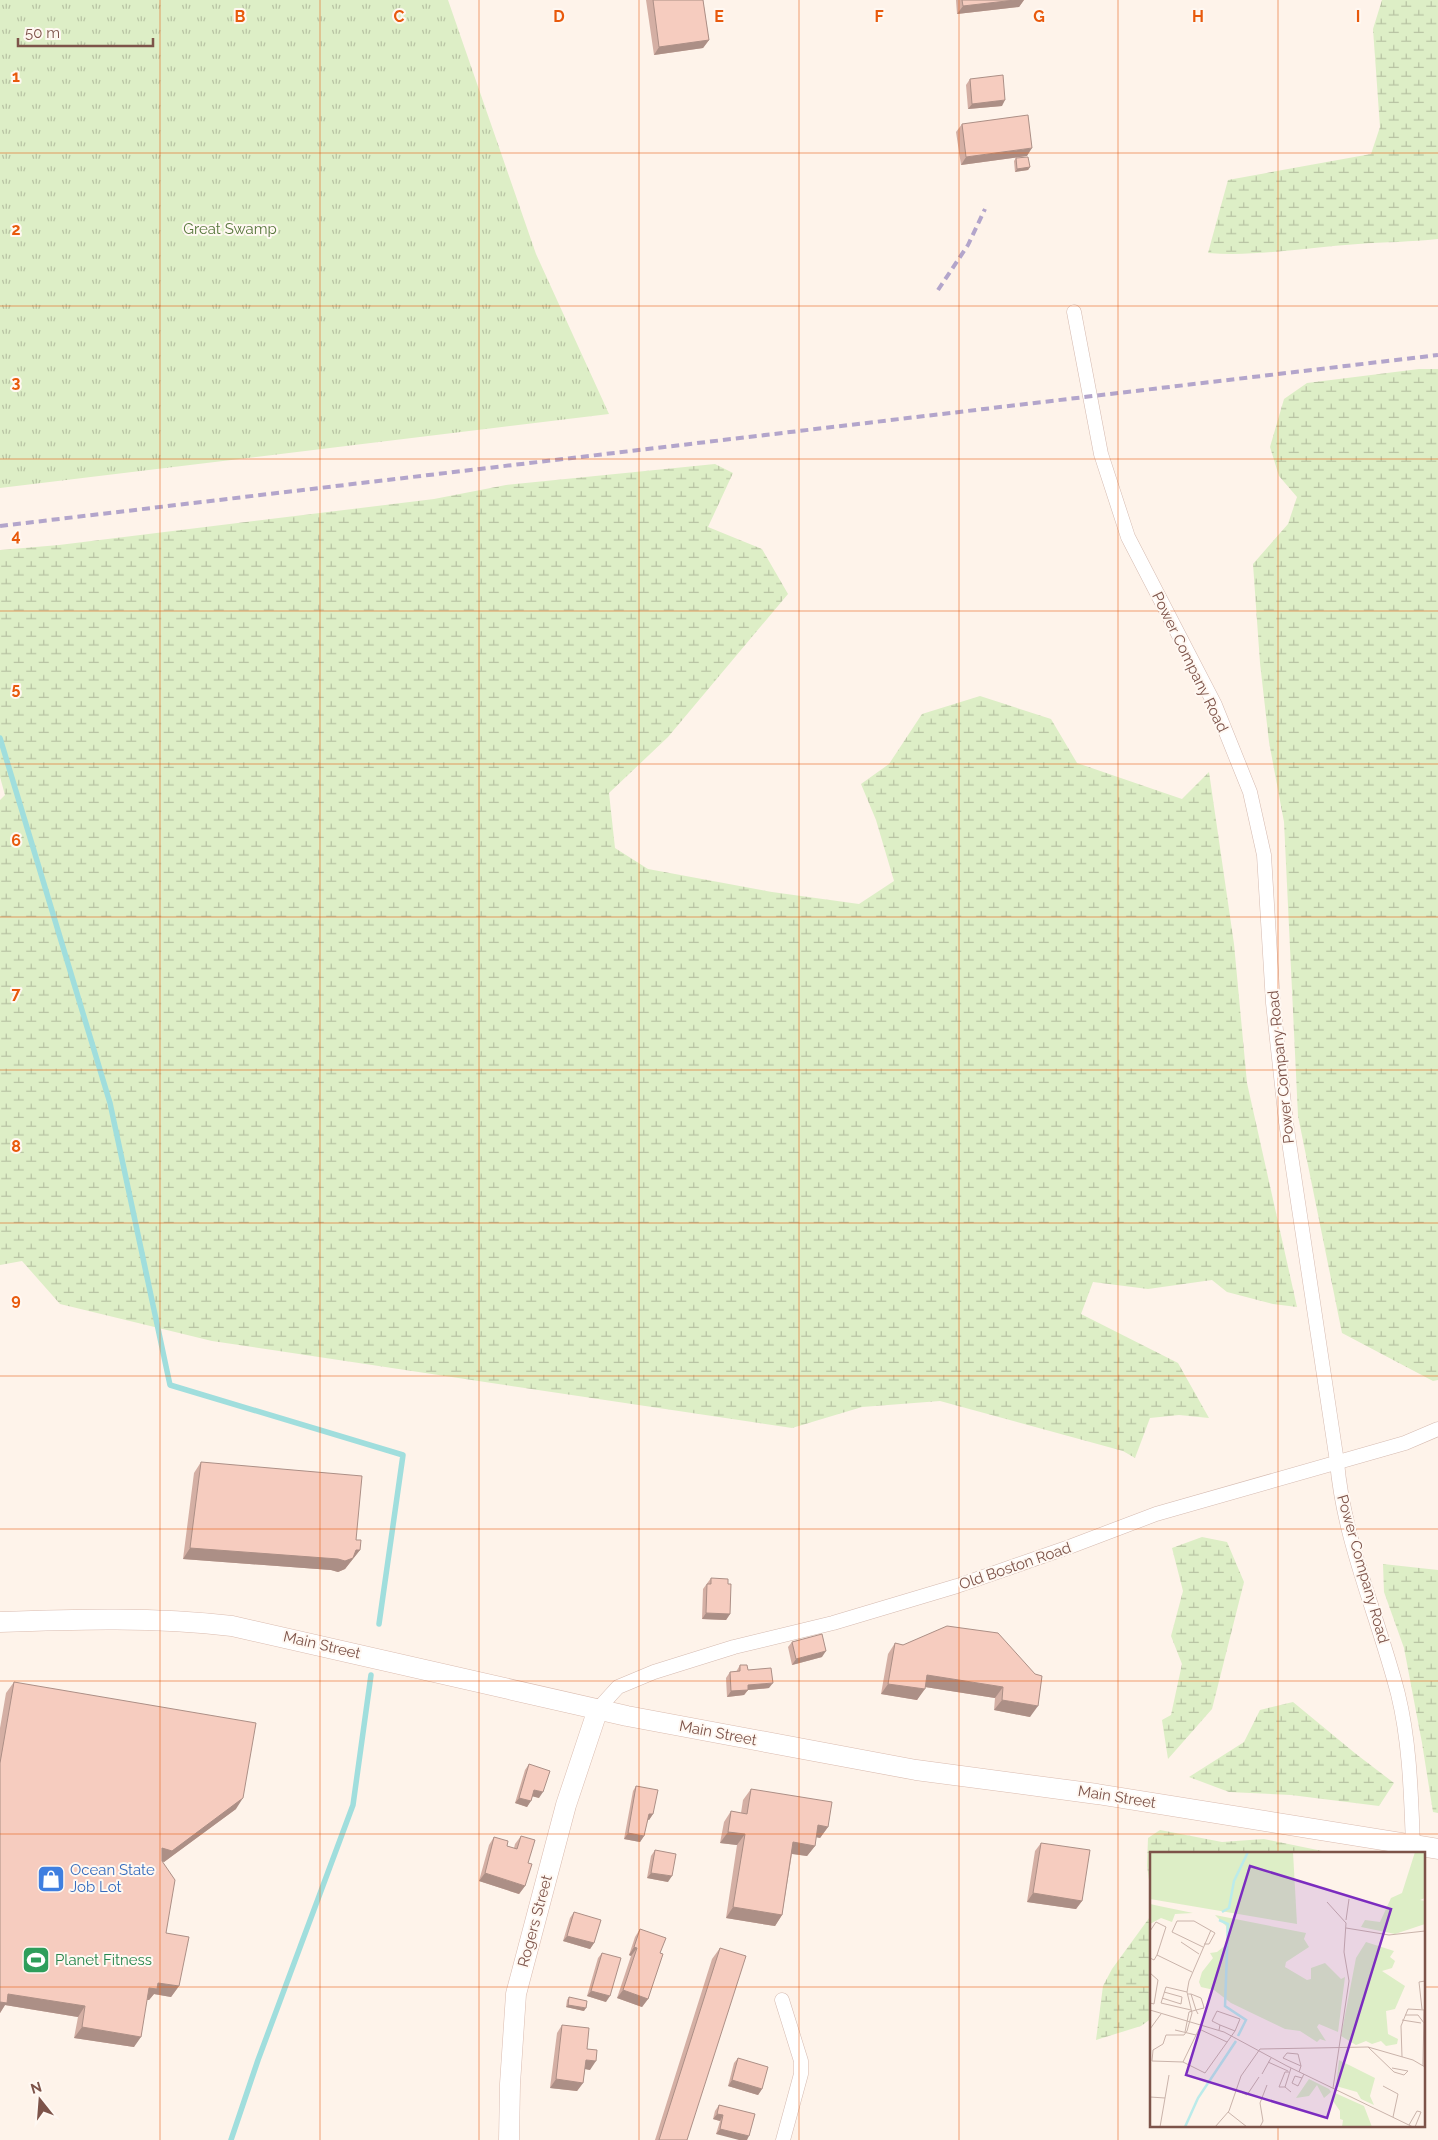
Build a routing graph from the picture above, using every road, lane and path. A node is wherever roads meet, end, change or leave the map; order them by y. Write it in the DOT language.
graph roads {
  1 [pos="1074,312"];
  2 [pos="1438,1430"];
  3 [pos="1337,1462"];
  4 [pos="0,1622"];
  5 [pos="598,1709"];
  6 [pos="1413,1845"];
  7 [pos="1438,1849"];
  8 [pos="782,2000"];
  9 [pos="509,2140"];
  10 [pos="783,2140"];
  1 -- 3 [label="street, Power Company Road"];
  2 -- 3 [label="street, Old Boston Road"];
  3 -- 5 [label="street, Old Boston Road"];
  3 -- 6 [label="street, Power Company Road"];
  4 -- 5 [label="main road, Main Street"];
  5 -- 6 [label="main road, Main Street"];
  5 -- 9 [label="main road, Rogers Street"];
  6 -- 7 [label="main road, Main Street"];
  8 -- 10 [label="street"];
}
